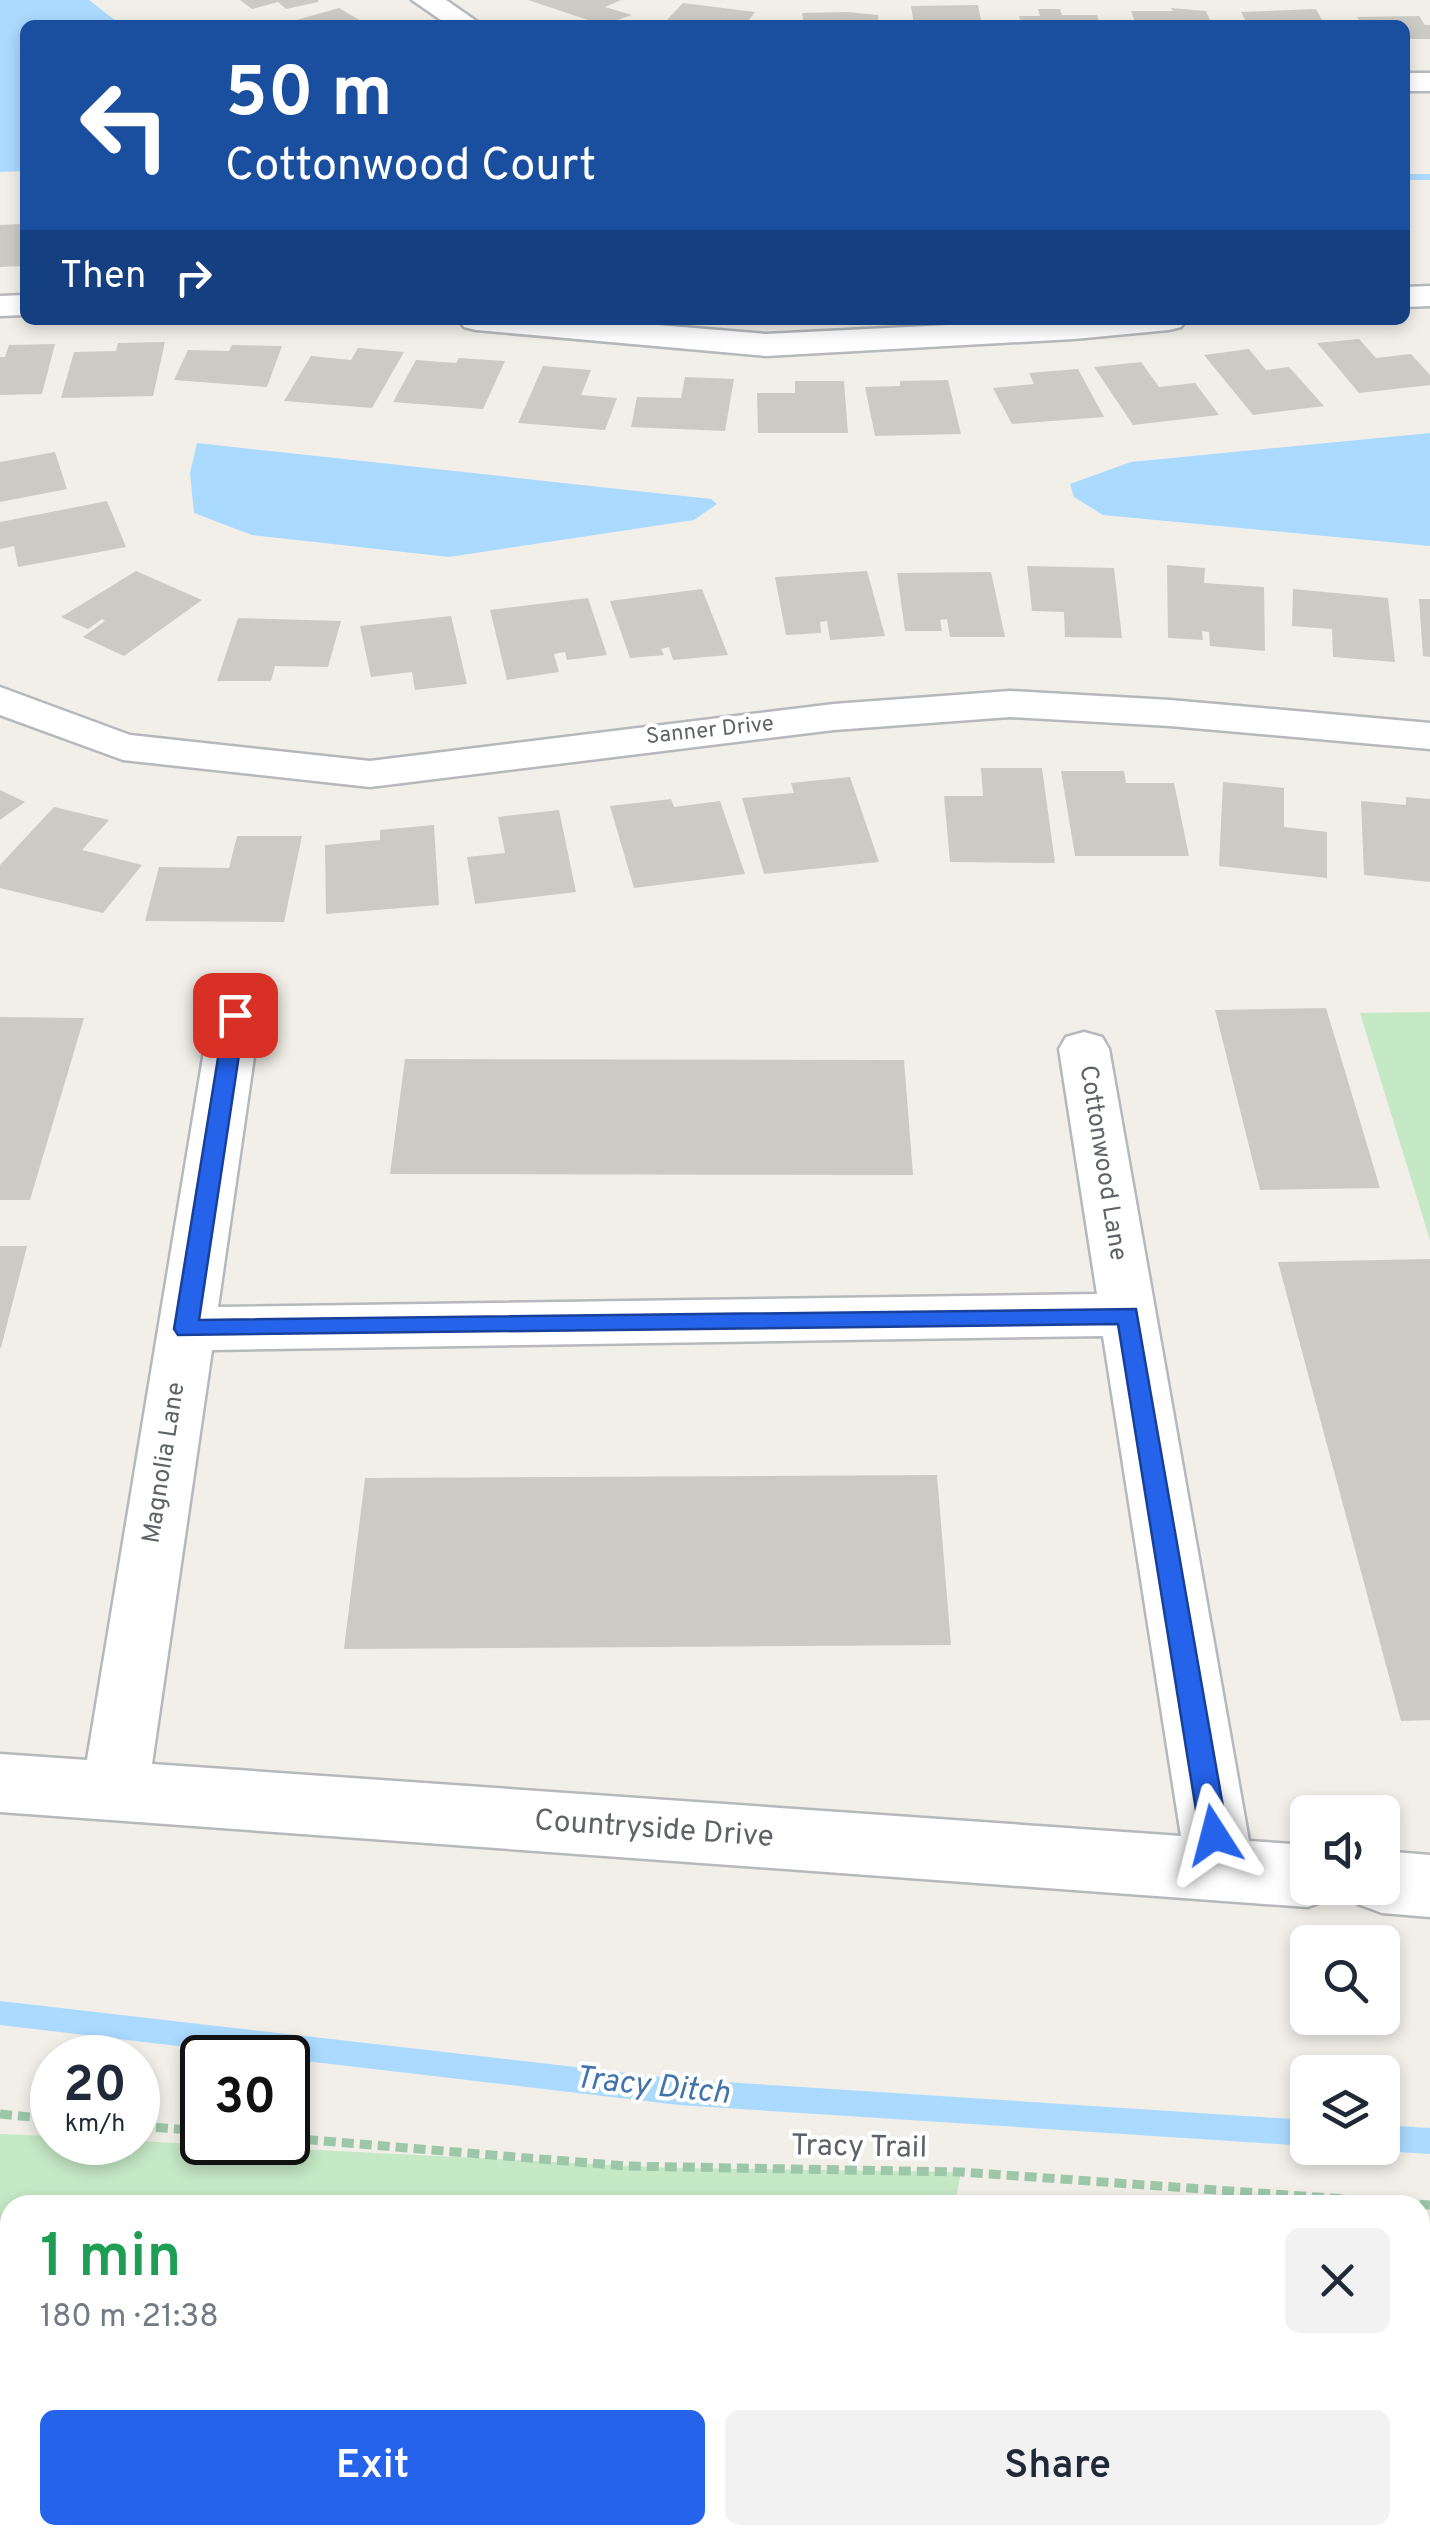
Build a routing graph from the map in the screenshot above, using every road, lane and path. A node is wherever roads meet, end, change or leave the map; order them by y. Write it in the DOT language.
graph roads {
  1 [pos="426,0"];
  2 [pos="460,20"];
  3 [pos="534,325"];
  4 [pos="1116,325"];
  5 [pos="0,700"];
  6 [pos="1430,736"];
  7 [pos="235,1015"];
  8 [pos="1084,1049"];
  9 [pos="1128,1316"];
  10 [pos="186,1329"];
  11 [pos="0,1783"];
  12 [pos="115,1793"];
  13 [pos="1220,1868"];
  14 [pos="1290,1874"];
  15 [pos="1400,1884"];
  16 [pos="1430,1886"];
  17 [pos="0,2114"];
  18 [pos="30,2117"];
  19 [pos="310,2140"];
  20 [pos="1288,2195"];
  1 -- 2 [label="street"];
  3 -- 4 [label="street"];
  5 -- 6 [label="street, Sanner Drive"];
  7 -- 10 [label="street, Magnolia Lane"];
  8 -- 9 [label="street, Cottonwood Lane"];
  9 -- 10 [label="street"];
  9 -- 13 [label="street, Cottonwood Lane"];
  10 -- 12 [label="street, Magnolia Lane"];
  11 -- 12 [label="street, Countryside Drive"];
  12 -- 13 [label="street, Countryside Drive"];
  13 -- 14 [label="street, Countryside Drive"];
  15 -- 16 [label="street"];
  17 -- 18 [label="path"];
  19 -- 20 [label="path, Tracy Trail"];
}
